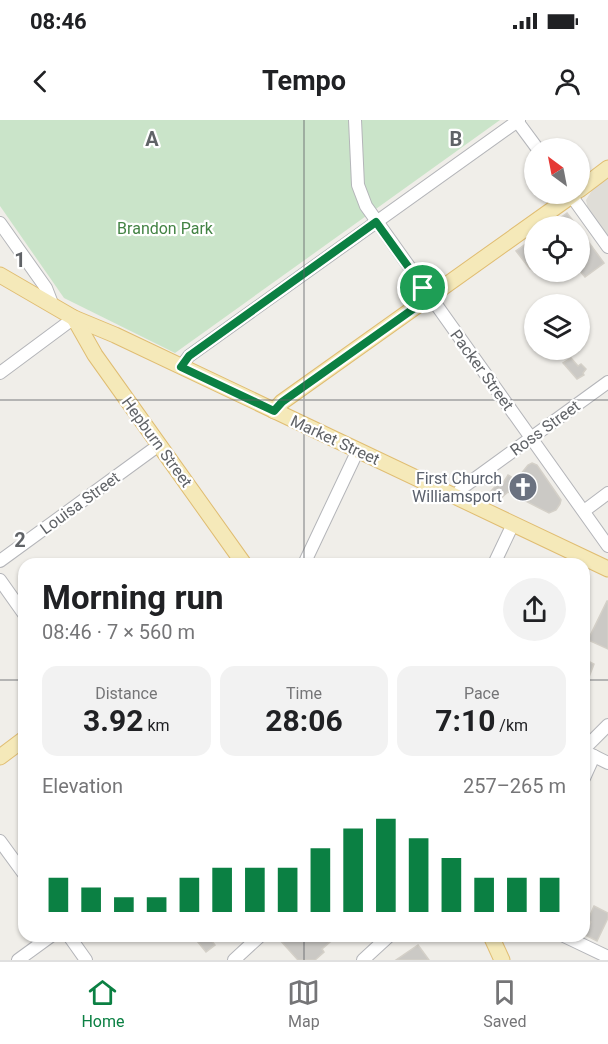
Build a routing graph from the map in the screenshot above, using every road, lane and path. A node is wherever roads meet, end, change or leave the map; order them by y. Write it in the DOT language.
graph roads {
  1 [pos="355,120"];
  2 [pos="518,121"];
  3 [pos="530,138"];
  4 [pos="608,168"];
  5 [pos="590,181"];
  6 [pos="559,204"];
  7 [pos="581,204"];
  8 [pos="376,222"];
  9 [pos="0,223"];
  10 [pos="608,247"];
  11 [pos="0,275"];
  12 [pos="430,297"];
  13 [pos="53,306"];
  14 [pos="74,318"];
  15 [pos="181,367"];
  16 [pos="0,373"];
  17 [pos="608,382"];
  18 [pos="274,411"];
  19 [pos="531,437"];
  20 [pos="159,445"];
  21 [pos="358,450"];
  22 [pos="608,493"];
  23 [pos="455,496"];
  24 [pos="584,511"];
  25 [pos="513,524"];
  26 [pos="608,546"];
  27 [pos="240,558"];
  28 [pos="307,558"];
  29 [pos="497,558"];
  30 [pos="586,558"];
  31 [pos="590,560"];
  32 [pos="0,561"];
  33 [pos="608,568"];
  34 [pos="0,580"];
  35 [pos="18,606"];
  36 [pos="608,725"];
  37 [pos="18,744"];
  38 [pos="590,748"];
  39 [pos="590,754"];
  40 [pos="0,757"];
  41 [pos="608,763"];
  42 [pos="0,841"];
  43 [pos="18,866"];
  44 [pos="43,942"];
  45 [pos="73,942"];
  46 [pos="254,942"];
  47 [pos="382,942"];
  48 [pos="494,942"];
  49 [pos="577,942"];
  50 [pos="608,957"];
  51 [pos="18,960"];
  52 [pos="86,960"];
  53 [pos="234,960"];
  54 [pos="363,960"];
  55 [pos="502,960"];
  1 -- 8 [label="street, Packer Street"];
  2 -- 3 [label="street"];
  2 -- 8 [label="street"];
  4 -- 5 [label="main road"];
  6 -- 12 [label="main road"];
  7 -- 10 [label="street"];
  8 -- 12 [label="street, Packer Street"];
  8 -- 15 [label="street"];
  9 -- 13 [label="street"];
  11 -- 13 [label="main road, Market Street"];
  12 -- 18 [label="main road"];
  12 -- 19 [label="street, Packer Street"];
  13 -- 14 [label="main road, Market Street"];
  14 -- 15 [label="main road, Market Street"];
  14 -- 16 [label="street"];
  14 -- 20 [label="main road, Hepburn Street"];
  15 -- 18 [label="main road, Market Street"];
  17 -- 19 [label="street, Ross Street"];
  18 -- 21 [label="main road, Market Street"];
  19 -- 23 [label="street, Ross Street"];
  19 -- 24 [label="street, Packer Street"];
  20 -- 27 [label="main road, Hepburn Street"];
  20 -- 32 [label="street, Louisa Street"];
  21 -- 23 [label="main road, Market Street"];
  21 -- 28 [label="street"];
  22 -- 24 [label="street"];
  23 -- 25 [label="main road, Market Street"];
  24 -- 26 [label="street, Packer Street"];
  25 -- 29 [label="street"];
  25 -- 30 [label="main road, Market Street"];
  31 -- 33 [label="main road, Market Street"];
  34 -- 35 [label="street"];
  36 -- 38 [label="street"];
  37 -- 40 [label="main road"];
  39 -- 41 [label="street"];
  42 -- 43 [label="street"];
  44 -- 51 [label="street"];
  45 -- 52 [label="street"];
  46 -- 53 [label="street"];
  47 -- 54 [label="street"];
  48 -- 55 [label="main road"];
  49 -- 50 [label="street"];
}
